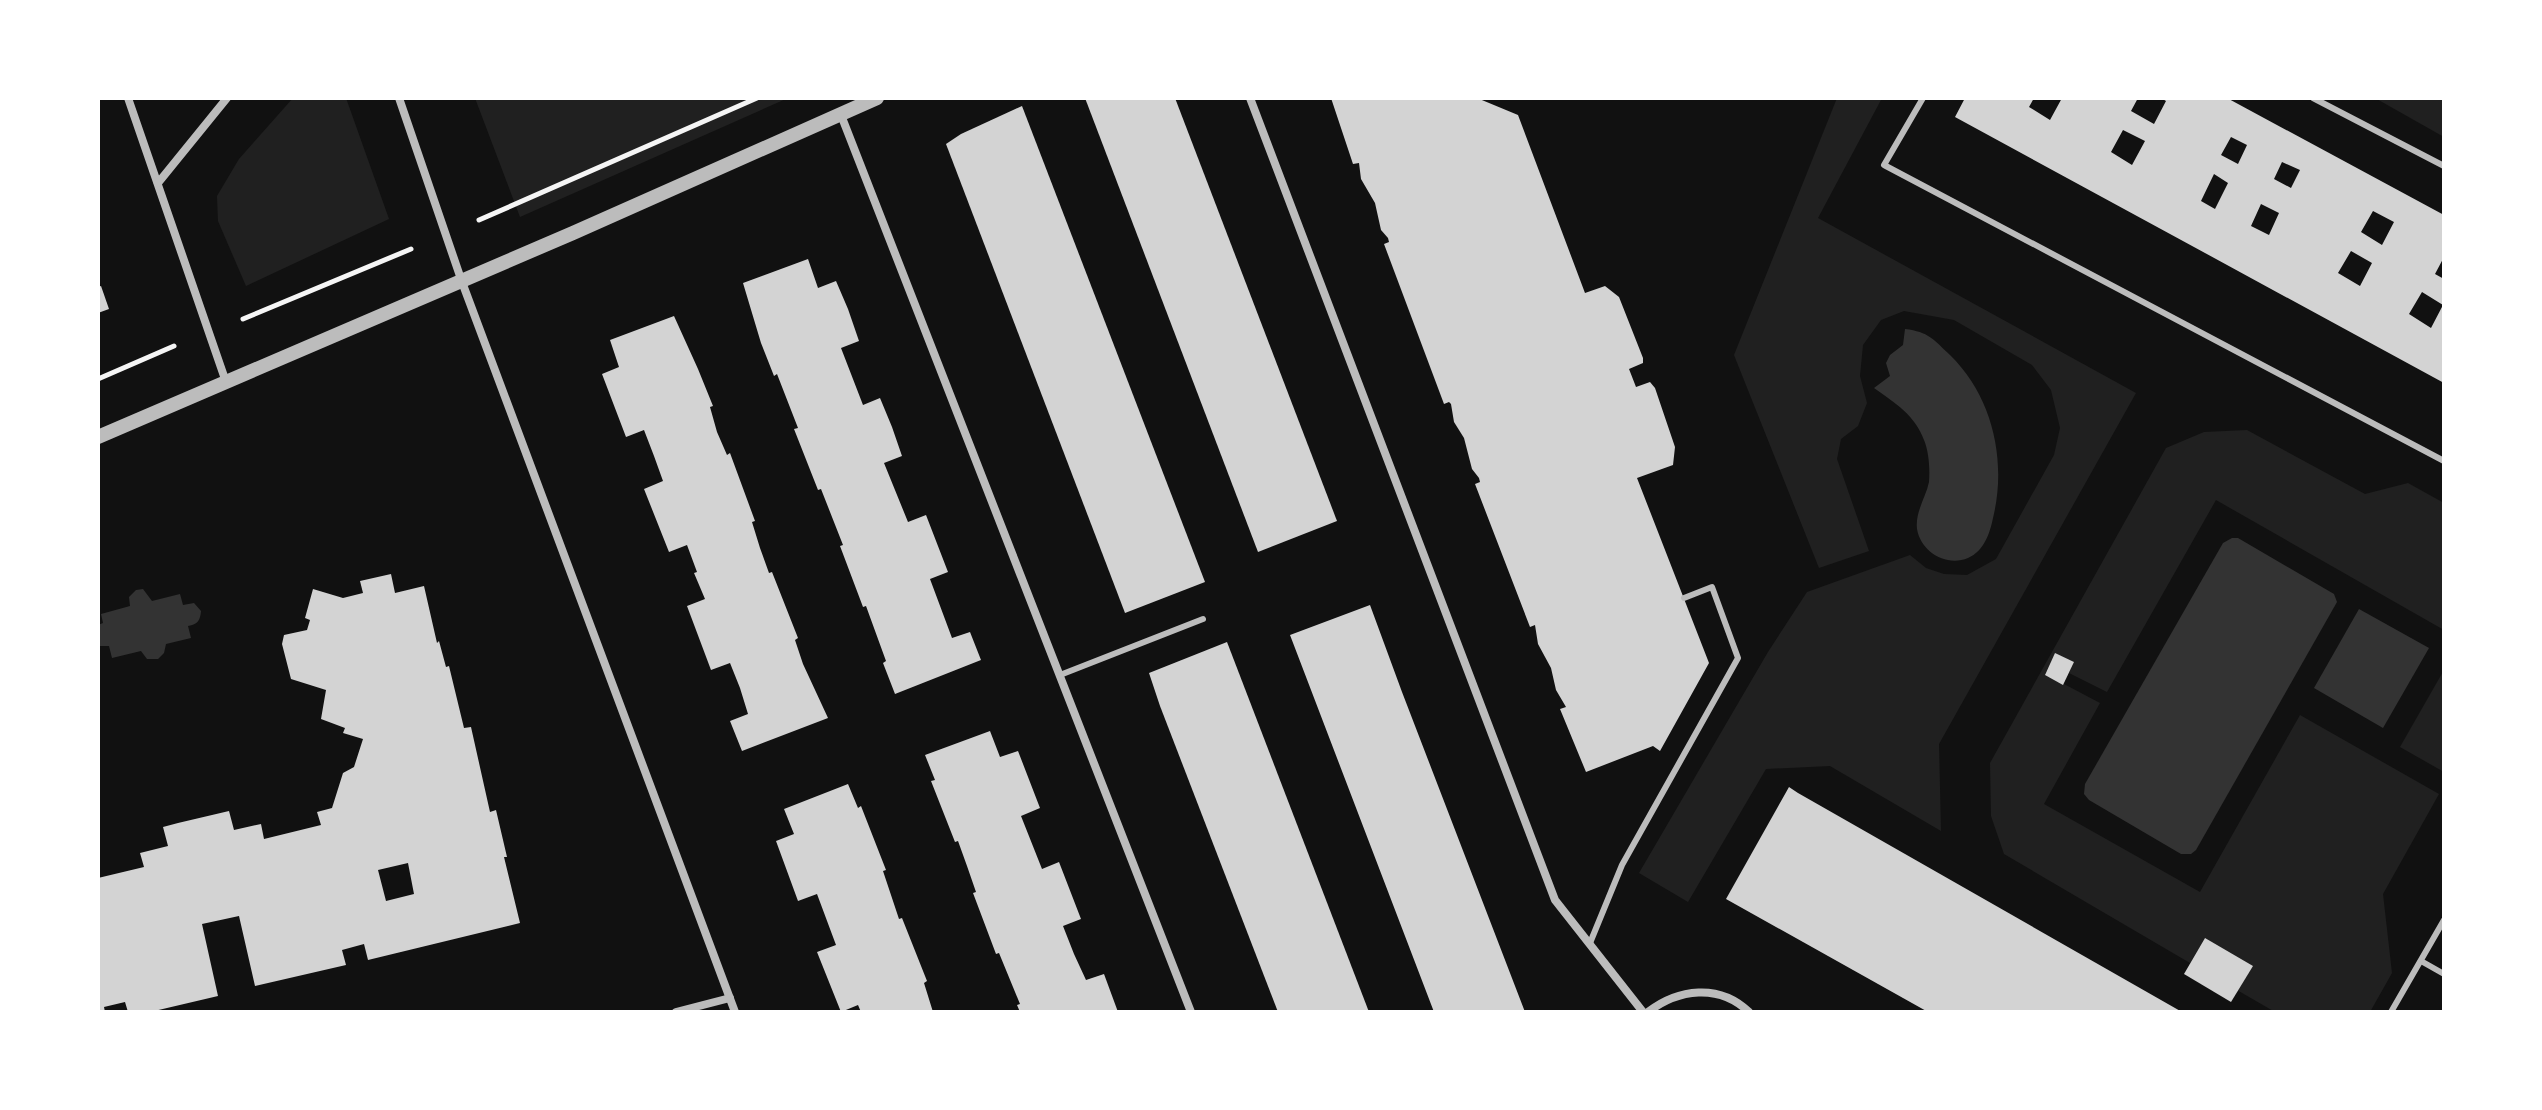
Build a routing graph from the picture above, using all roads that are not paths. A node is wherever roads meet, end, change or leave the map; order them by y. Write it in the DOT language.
graph roads {
  1 [pos="128,98"];
  2 [pos="227,98"];
  3 [pos="399,98"];
  4 [pos="877,98"];
  5 [pos="1250,98"];
  6 [pos="1923,98"];
  7 [pos="2313,98"];
  8 [pos="841,115"];
  9 [pos="2444,166"];
  10 [pos="158,183"];
  11 [pos="462,282"];
  12 [pos="226,382"];
  13 [pos="98,437"];
  14 [pos="2444,461"];
  15 [pos="1684,598"];
  16 [pos="1203,619"];
  17 [pos="1060,675"];
  18 [pos="2444,920"];
  19 [pos="1590,943"];
  20 [pos="2421,961"];
  21 [pos="2444,974"];
  22 [pos="730,998"];
  23 [pos="676,1012"];
  24 [pos="735,1012"];
  25 [pos="1191,1012"];
  26 [pos="1646,1012"];
  27 [pos="1749,1012"];
  28 [pos="2391,1012"];
  1 -- 10 [label="street"];
  2 -- 10 [label="street"];
  3 -- 11 [label="street"];
  4 -- 8 [label="street"];
  5 -- 19 [label="street"];
  6 -- 14 [label="lane"];
  7 -- 9 [label="lane"];
  8 -- 11 [label="street"];
  8 -- 17 [label="street"];
  10 -- 12 [label="street"];
  11 -- 12 [label="street"];
  11 -- 22 [label="street"];
  12 -- 13 [label="street"];
  15 -- 19 [label="lane"];
  16 -- 17 [label="lane"];
  17 -- 25 [label="street"];
  18 -- 20 [label="lane"];
  19 -- 26 [label="street"];
  20 -- 21 [label="lane"];
  20 -- 28 [label="lane"];
  22 -- 23 [label="street"];
  22 -- 24 [label="street"];
  26 -- 27 [label="street"];
}
